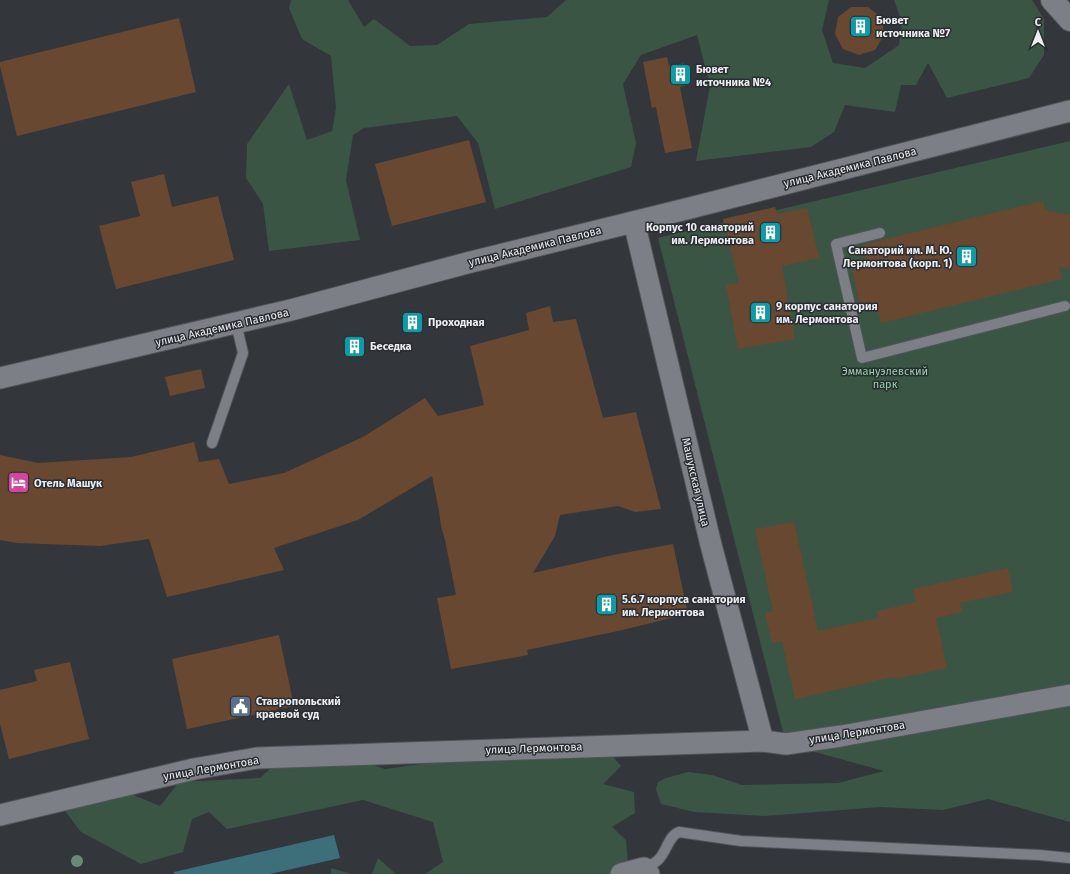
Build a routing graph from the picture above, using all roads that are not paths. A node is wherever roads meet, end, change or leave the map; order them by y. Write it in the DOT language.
graph roads {
  1 [pos="1052,0"];
  2 [pos="1070,20"];
  3 [pos="1070,111"];
  4 [pos="634,222"];
  5 [pos="880,233"];
  6 [pos="1065,306"];
  7 [pos="236,323"];
  8 [pos="0,378"];
  9 [pos="212,443"];
  10 [pos="1070,695"];
  11 [pos="762,741"];
  12 [pos="0,815"];
  13 [pos="1070,858"];
  14 [pos="647,871"];
  15 [pos="621,874"];
  1 -- 2 [label="street"];
  3 -- 4 [label="street, улица Академика Павлова"];
  4 -- 7 [label="street, улица Академика Павлова"];
  4 -- 11 [label="street, Машукская улица"];
  5 -- 6 [label="lane"];
  7 -- 8 [label="street, улица Академика Павлова"];
  7 -- 9 [label="lane"];
  10 -- 11 [label="street, улица Лермонтова"];
  11 -- 12 [label="street, улица Лермонтова"];
  13 -- 14 [label="lane"];
  14 -- 15 [label="street"];
}
